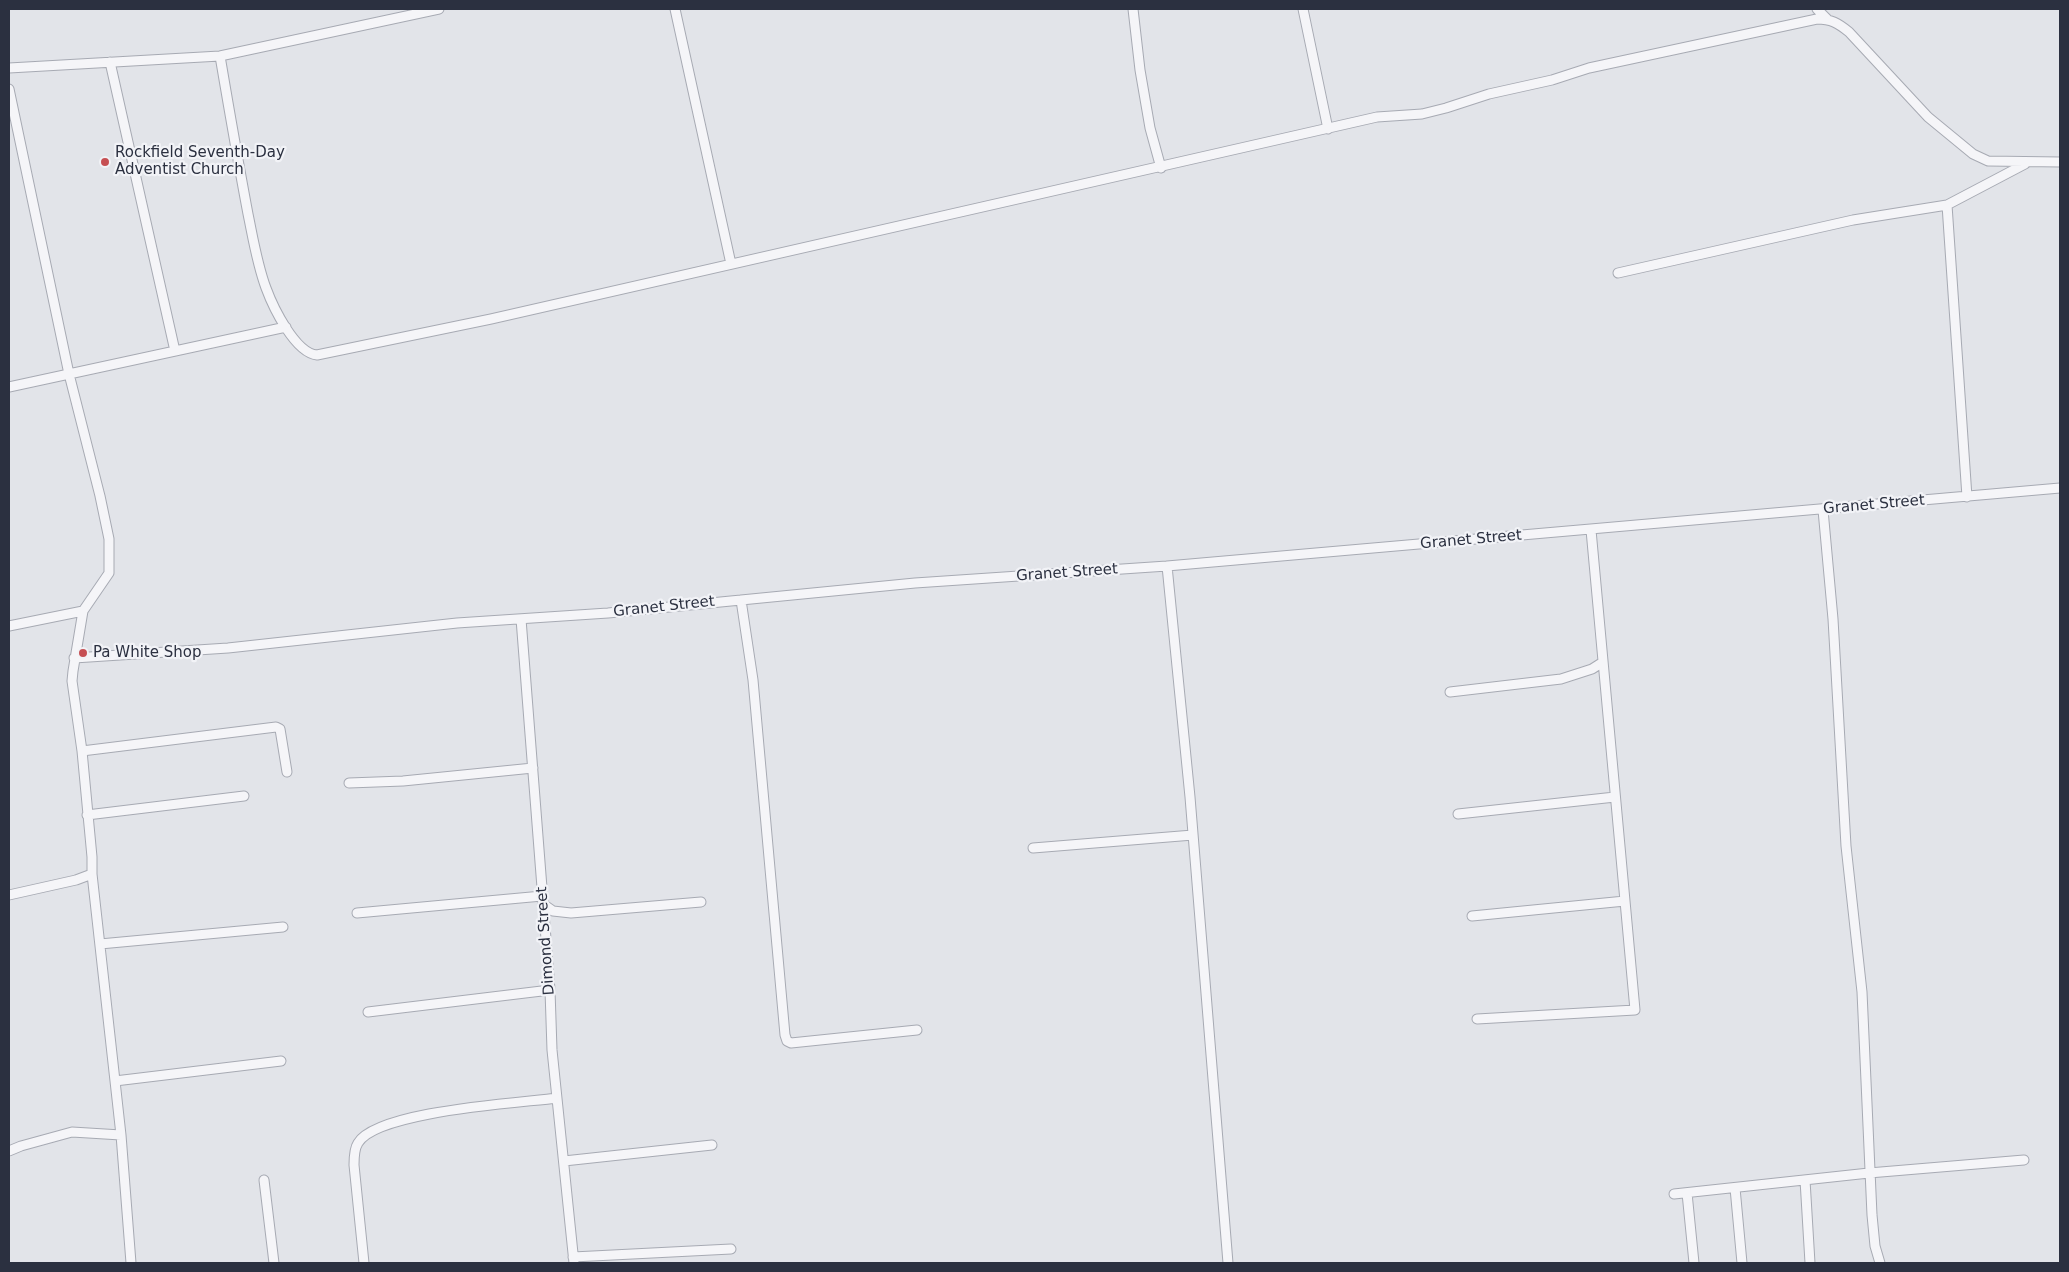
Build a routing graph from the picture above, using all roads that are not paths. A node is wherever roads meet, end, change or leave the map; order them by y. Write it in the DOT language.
graph roads {
  1 [pos="439,9"];
  2 [pos="675,9"];
  3 [pos="1133,9"];
  4 [pos="1303,9"];
  5 [pos="1818,9"];
  6 [pos="1828,19"];
  7 [pos="220,56"];
  8 [pos="110,62"];
  9 [pos="9,68"];
  10 [pos="9,89"];
  11 [pos="1328,129"];
  12 [pos="2027,162"];
  13 [pos="2060,162"];
  14 [pos="1161,168"];
  15 [pos="1947,205"];
  16 [pos="731,264"];
  17 [pos="1618,273"];
  18 [pos="286,328"];
  19 [pos="175,351"];
  20 [pos="70,374"];
  21 [pos="9,387"];
  22 [pos="2060,488"];
  23 [pos="1967,497"];
  24 [pos="1823,510"];
  25 [pos="1592,530"];
  26 [pos="1167,566"];
  27 [pos="741,600"];
  28 [pos="83,611"];
  29 [pos="521,619"];
  30 [pos="9,626"];
  31 [pos="74,658"];
  32 [pos="1604,662"];
  33 [pos="1450,692"];
  34 [pos="82,750"];
  35 [pos="533,768"];
  36 [pos="287,772"];
  37 [pos="349,783"];
  38 [pos="244,796"];
  39 [pos="1615,797"];
  40 [pos="1458,814"];
  41 [pos="87,815"];
  42 [pos="1192,835"];
  43 [pos="1033,848"];
  44 [pos="92,874"];
  45 [pos="9,895"];
  46 [pos="543,900"];
  47 [pos="1625,901"];
  48 [pos="701,902"];
  49 [pos="357,913"];
  50 [pos="1472,916"];
  51 [pos="283,927"];
  52 [pos="100,944"];
  53 [pos="550,990"];
  54 [pos="368,1012"];
  55 [pos="1477,1020"];
  56 [pos="916,1030"];
  57 [pos="281,1061"];
  58 [pos="115,1082"];
  59 [pos="557,1098"];
  60 [pos="121,1135"];
  61 [pos="712,1145"];
  62 [pos="9,1151"];
  63 [pos="2024,1160"];
  64 [pos="564,1161"];
  65 [pos="1869,1173"];
  66 [pos="264,1180"];
  67 [pos="1805,1180"];
  68 [pos="1735,1188"];
  69 [pos="1687,1193"];
  70 [pos="1674,1194"];
  71 [pos="732,1250"];
  72 [pos="573,1260"];
  73 [pos="131,1263"];
  74 [pos="274,1263"];
  75 [pos="364,1263"];
  76 [pos="1228,1263"];
  77 [pos="1694,1263"];
  78 [pos="1742,1263"];
  79 [pos="1810,1263"];
  80 [pos="1880,1263"];
  1 -- 7 [label="street"];
  2 -- 16 [label="street"];
  3 -- 14 [label="street"];
  4 -- 11 [label="street"];
  5 -- 6 [label="street"];
  6 -- 11 [label="street"];
  6 -- 12 [label="street"];
  7 -- 8 [label="street"];
  7 -- 18 [label="street"];
  8 -- 9 [label="street"];
  8 -- 19 [label="street"];
  10 -- 20 [label="street"];
  11 -- 14 [label="street"];
  12 -- 13 [label="street"];
  12 -- 15 [label="street"];
  14 -- 16 [label="street"];
  15 -- 17 [label="street"];
  15 -- 23 [label="street"];
  16 -- 18 [label="street"];
  18 -- 19 [label="street"];
  19 -- 20 [label="street"];
  20 -- 21 [label="street"];
  20 -- 28 [label="street"];
  22 -- 23 [label="street, Granet Street"];
  23 -- 24 [label="street, Granet Street"];
  24 -- 25 [label="street, Granet Street"];
  24 -- 65 [label="street"];
  25 -- 26 [label="street, Granet Street"];
  25 -- 32 [label="street"];
  26 -- 27 [label="street, Granet Street"];
  26 -- 42 [label="street"];
  27 -- 29 [label="street, Granet Street"];
  27 -- 56 [label="street"];
  28 -- 30 [label="street"];
  28 -- 31 [label="street"];
  29 -- 31 [label="street, Granet Street"];
  29 -- 35 [label="street, Dimond Street"];
  31 -- 34 [label="street"];
  32 -- 33 [label="street"];
  32 -- 39 [label="street"];
  34 -- 36 [label="street"];
  34 -- 41 [label="street"];
  35 -- 37 [label="street"];
  35 -- 46 [label="street, Dimond Street"];
  38 -- 41 [label="street"];
  39 -- 40 [label="street"];
  39 -- 47 [label="street"];
  41 -- 44 [label="street"];
  42 -- 43 [label="street"];
  42 -- 76 [label="street"];
  44 -- 45 [label="street"];
  44 -- 52 [label="street"];
  46 -- 48 [label="street"];
  46 -- 49 [label="street"];
  46 -- 53 [label="street, Dimond Street"];
  47 -- 50 [label="street"];
  47 -- 55 [label="street"];
  51 -- 52 [label="street"];
  52 -- 58 [label="street"];
  53 -- 54 [label="street"];
  53 -- 59 [label="street, Dimond Street"];
  57 -- 58 [label="street"];
  58 -- 60 [label="street"];
  59 -- 64 [label="street, Dimond Street"];
  59 -- 75 [label="street"];
  60 -- 62 [label="street"];
  60 -- 73 [label="street"];
  61 -- 64 [label="street"];
  63 -- 65 [label="street"];
  64 -- 72 [label="street, Dimond Street"];
  65 -- 67 [label="street"];
  65 -- 80 [label="street"];
  66 -- 74 [label="street"];
  67 -- 68 [label="street"];
  67 -- 79 [label="street"];
  68 -- 69 [label="street"];
  68 -- 78 [label="street"];
  69 -- 70 [label="street"];
  69 -- 77 [label="street"];
  71 -- 72 [label="street"];
}
